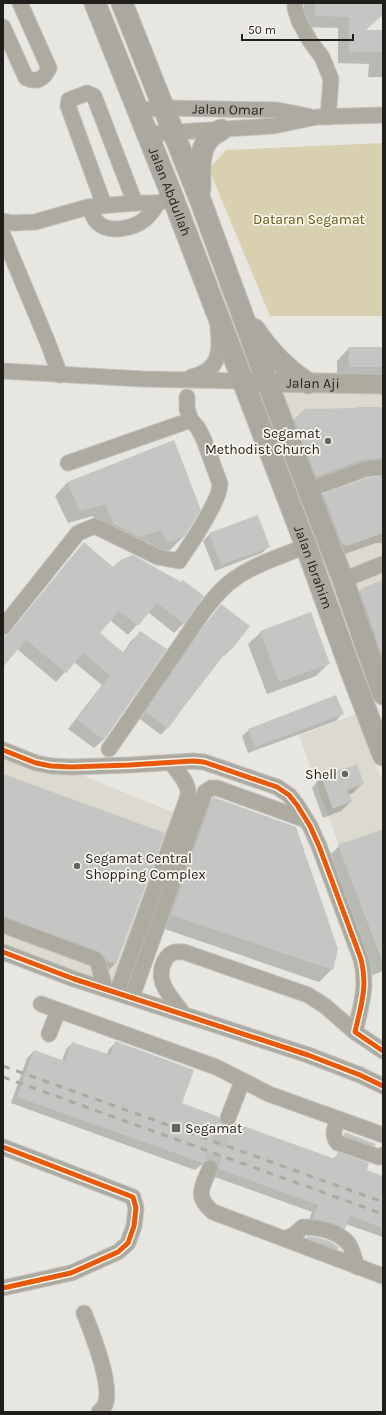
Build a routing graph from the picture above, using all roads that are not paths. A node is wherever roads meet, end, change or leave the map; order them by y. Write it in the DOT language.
graph roads {
  1 [pos="20,3"];
  2 [pos="95,3"];
  3 [pos="122,3"];
  4 [pos="295,3"];
  5 [pos="3,28"];
  6 [pos="8,53"];
  7 [pos="164,108"];
  8 [pos="138,110"];
  9 [pos="383,115"];
  10 [pos="323,117"];
  11 [pos="221,130"];
  12 [pos="174,132"];
  13 [pos="148,134"];
  14 [pos="166,200"];
  15 [pos="135,202"];
  16 [pos="201,202"];
  17 [pos="104,205"];
  18 [pos="88,207"];
  19 [pos="3,221"];
  20 [pos="3,235"];
  21 [pos="238,303"];
  22 [pos="216,313"];
  23 [pos="3,371"];
  24 [pos="60,375"];
  25 [pos="181,380"];
  26 [pos="242,381"];
  27 [pos="267,382"];
  28 [pos="308,383"];
  29 [pos="383,384"];
  30 [pos="187,397"];
  31 [pos="192,420"];
  32 [pos="68,463"];
  33 [pos="383,467"];
  34 [pos="308,490"];
  35 [pos="306,546"];
  36 [pos="383,564"];
  37 [pos="343,580"];
  38 [pos="3,627"];
  39 [pos="383,694"];
  40 [pos="109,749"];
  41 [pos="3,750"];
  42 [pos="383,754"];
  43 [pos="171,763"];
  44 [pos="306,820"];
  45 [pos="3,925"];
  46 [pos="3,952"];
  47 [pos="111,991"];
  48 [pos="132,997"];
  49 [pos="41,1004"];
  50 [pos="58,1011"];
  51 [pos="184,1015"];
  52 [pos="355,1032"];
  53 [pos="49,1034"];
  54 [pos="383,1051"];
  55 [pos="242,1082"];
  56 [pos="383,1086"];
  57 [pos="228,1118"];
  58 [pos="337,1119"];
  59 [pos="383,1135"];
  60 [pos="3,1148"];
  61 [pos="383,1155"];
  62 [pos="210,1168"];
  63 [pos="285,1239"];
  64 [pos="357,1266"];
  65 [pos="383,1276"];
  66 [pos="3,1288"];
  67 [pos="84,1313"];
  68 [pos="107,1410"];
  1 -- 6 [label="street"];
  2 -- 8 [label="highway, Jalan Abdullah"];
  3 -- 7 [label="highway, Jalan Abdullah"];
  4 -- 10 [label="street"];
  5 -- 6 [label="street"];
  7 -- 8 [label="street, Jalan Omar"];
  7 -- 10 [label="street, Jalan Omar"];
  7 -- 12 [label="highway, Jalan Abdullah"];
  8 -- 13 [label="highway, Jalan Abdullah"];
  9 -- 10 [label="street, Jalan Omar"];
  10 -- 11 [label="street, Jalan Omar"];
  11 -- 12 [label="street, Jalan Omar"];
  11 -- 16 [label="highway"];
  12 -- 13 [label="street, Jalan Omar"];
  12 -- 16 [label="highway, Jalan Abdullah"];
  13 -- 14 [label="highway, Jalan Abdullah"];
  14 -- 15 [label="street"];
  14 -- 18 [label="street"];
  14 -- 22 [label="highway, Jalan Abdullah"];
  15 -- 17 [label="street"];
  15 -- 17 [label="street"];
  16 -- 21 [label="highway, Jalan Abdullah"];
  17 -- 18 [label="street"];
  18 -- 19 [label="street"];
  20 -- 24 [label="street"];
  21 -- 27 [label="highway, Jalan Abdullah"];
  21 -- 28 [label="highway"];
  22 -- 25 [label="street"];
  22 -- 26 [label="highway, Jalan Abdullah"];
  23 -- 24 [label="street"];
  24 -- 25 [label="street"];
  25 -- 26 [label="street"];
  26 -- 27 [label="main road, Jalan Aji"];
  26 -- 35 [label="highway, Jalan Ibrahim"];
  27 -- 28 [label="main road, Jalan Aji"];
  27 -- 34 [label="highway, Jalan Ibrahim"];
  28 -- 29 [label="main road, Jalan Aji"];
  30 -- 31 [label="street"];
  31 -- 32 [label="street"];
  31 -- 38 [label="street"];
  33 -- 34 [label="street"];
  34 -- 37 [label="highway, Jalan Ibrahim"];
  35 -- 40 [label="street"];
  35 -- 42 [label="highway, Jalan Ibrahim"];
  36 -- 37 [label="street"];
  37 -- 39 [label="highway, Jalan Ibrahim"];
  41 -- 43 [label="street"];
  43 -- 44 [label="street"];
  43 -- 47 [label="street"];
  44 -- 48 [label="street"];
  44 -- 52 [label="street"];
  45 -- 47 [label="street"];
  46 -- 47 [label="street"];
  47 -- 48 [label="street"];
  48 -- 51 [label="street"];
  49 -- 50 [label="street"];
  50 -- 53 [label="street"];
  50 -- 55 [label="street"];
  51 -- 52 [label="street"];
  51 -- 56 [label="street"];
  52 -- 54 [label="street"];
  55 -- 57 [label="street"];
  55 -- 58 [label="street"];
  58 -- 59 [label="street"];
  58 -- 61 [label="street"];
  60 -- 66 [label="street"];
  62 -- 63 [label="street"];
  63 -- 64 [label="street"];
  63 -- 64 [label="street"];
  64 -- 65 [label="street"];
  67 -- 68 [label="street"];
}
